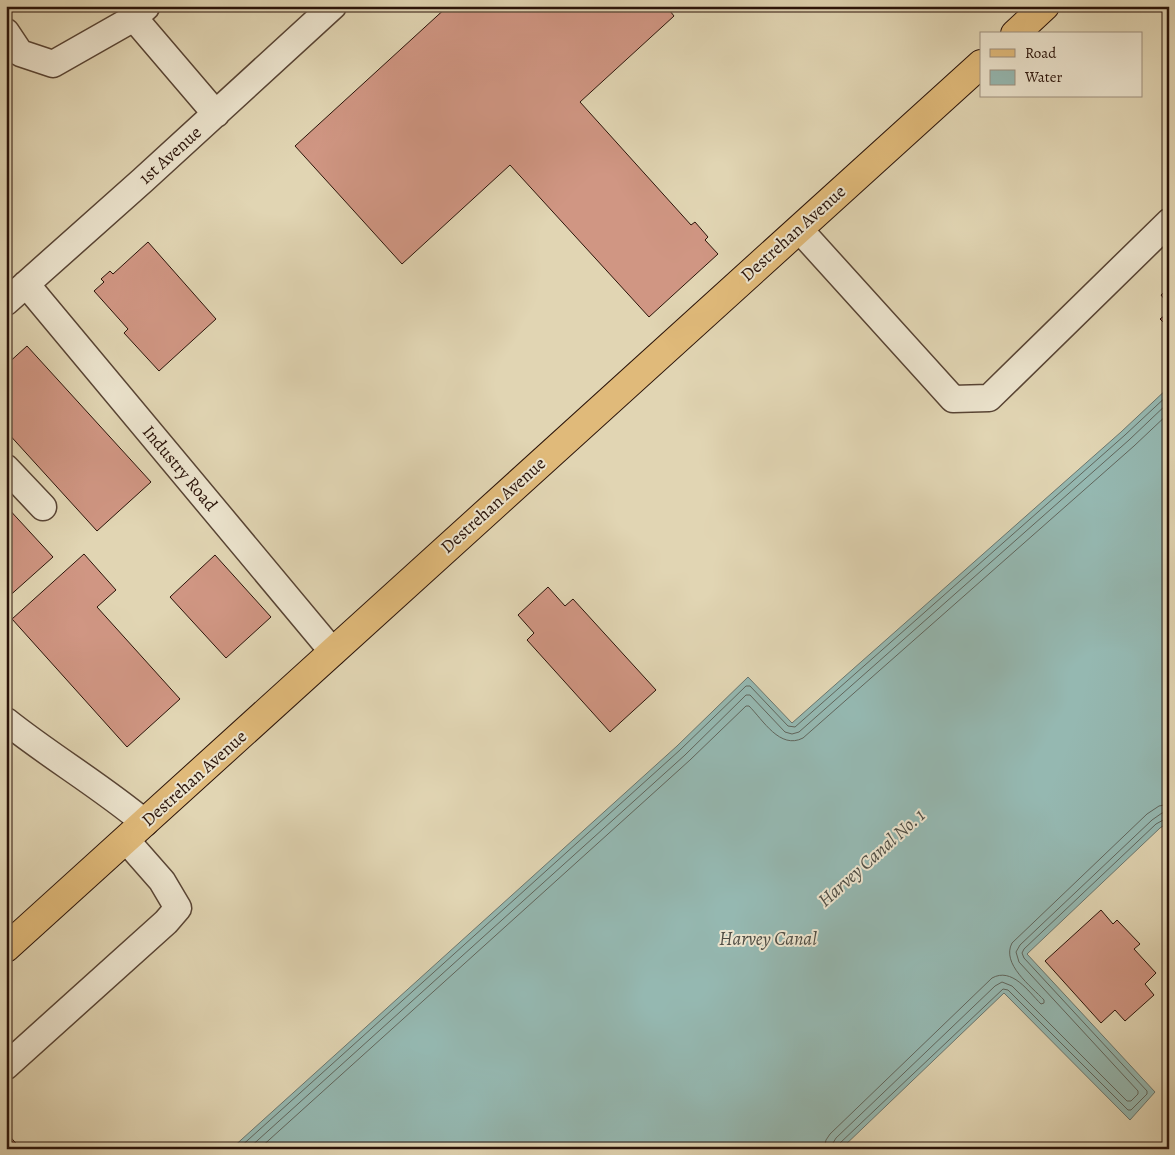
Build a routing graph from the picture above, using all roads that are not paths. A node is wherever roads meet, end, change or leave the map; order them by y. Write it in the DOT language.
graph roads {
  1 [pos="333,6"];
  2 [pos="1045,6"];
  3 [pos="140,12"];
  4 [pos="6,32"];
  5 [pos="1016,32"];
  6 [pos="980,65"];
  7 [pos="216,114"];
  8 [pos="1169,222"];
  9 [pos="798,229"];
  10 [pos="26,284"];
  11 [pos="6,302"];
  12 [pos="6,468"];
  13 [pos="43,507"];
  14 [pos="333,652"];
  15 [pos="6,721"];
  16 [pos="135,831"];
  17 [pos="6,948"];
  18 [pos="6,1066"];
  1 -- 7 [label="street, 1st Avenue"];
  2 -- 5 [label="main road"];
  3 -- 4 [label="street"];
  3 -- 7 [label="street"];
  6 -- 9 [label="main road, Destrehan Avenue"];
  7 -- 10 [label="street, 1st Avenue"];
  8 -- 9 [label="street"];
  9 -- 14 [label="main road, Destrehan Avenue"];
  10 -- 11 [label="street, 1st Avenue"];
  10 -- 14 [label="street, Industry Road"];
  12 -- 13 [label="street"];
  14 -- 16 [label="main road, Destrehan Avenue"];
  15 -- 16 [label="street"];
  16 -- 17 [label="main road, Destrehan Avenue"];
  16 -- 18 [label="street"];
}
